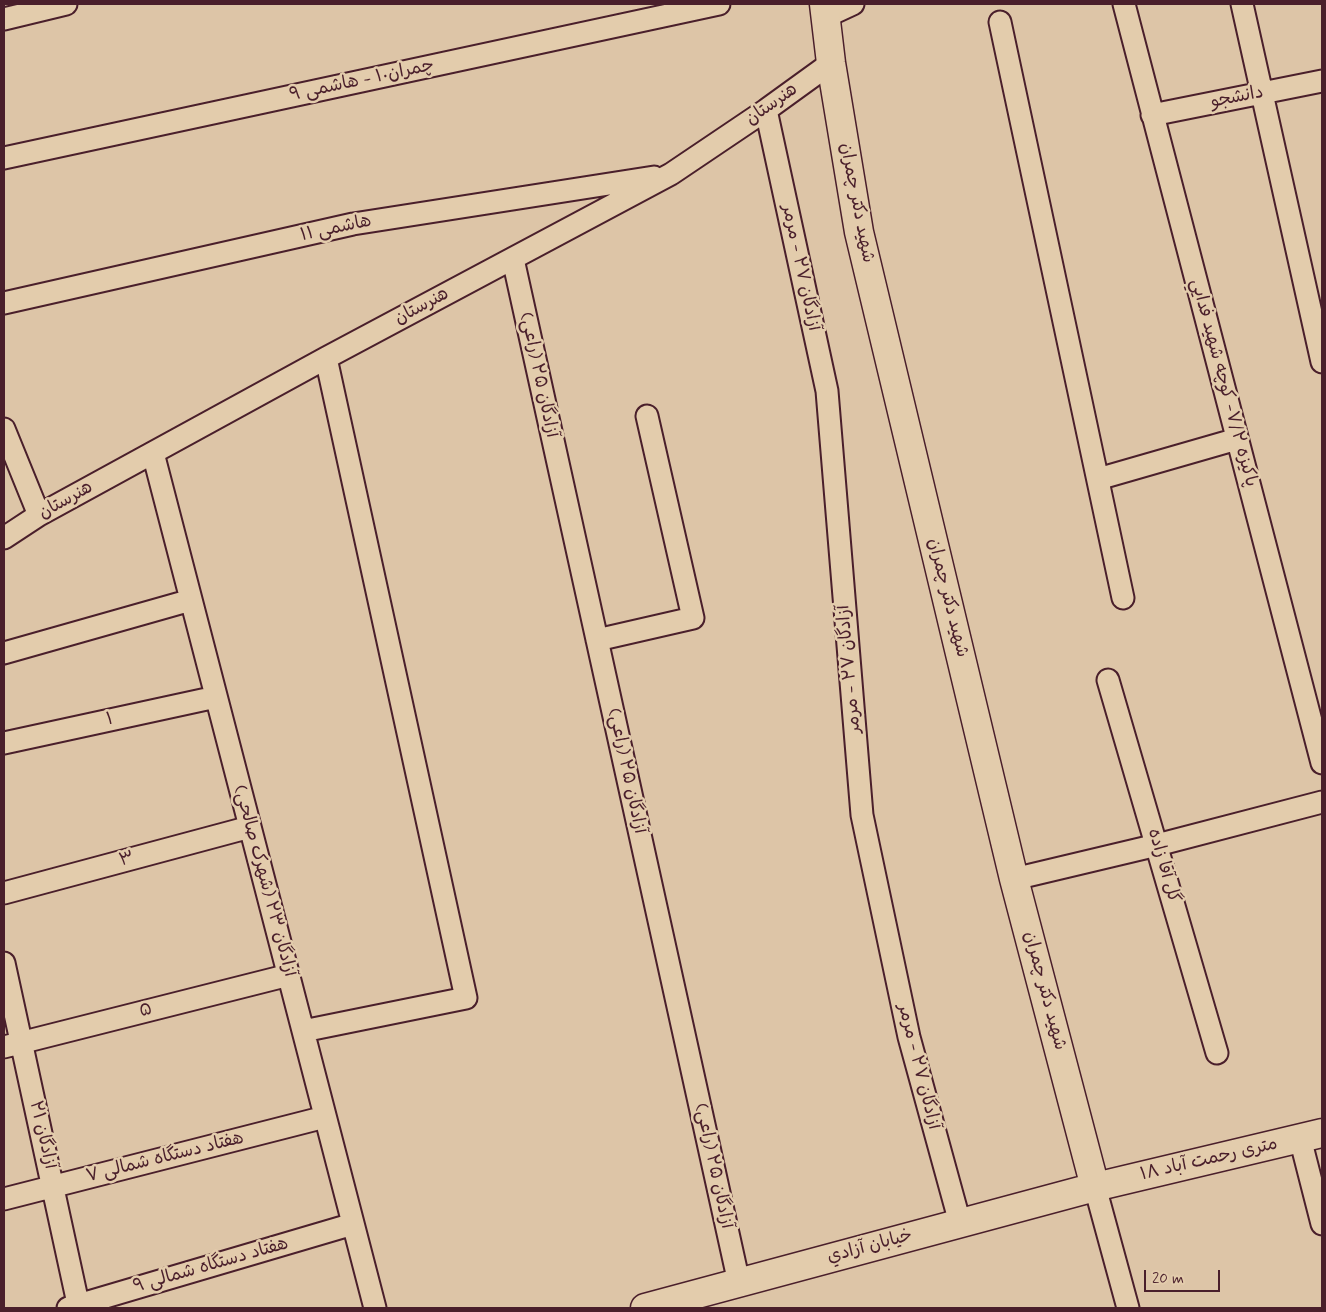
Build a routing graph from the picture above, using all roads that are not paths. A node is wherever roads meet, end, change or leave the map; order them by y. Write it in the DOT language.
graph roads {
  1 [pos="66,4"];
  2 [pos="719,4"];
  3 [pos="853,4"];
  4 [pos="1124,4"];
  5 [pos="1242,4"];
  6 [pos="824,11"];
  7 [pos="4,19"];
  8 [pos="1000,22"];
  9 [pos="831,63"];
  10 [pos="1322,81"];
  11 [pos="1261,94"];
  12 [pos="766,110"];
  13 [pos="1152,115"];
  14 [pos="4,158"];
  15 [pos="672,174"];
  16 [pos="513,259"];
  17 [pos="4,303"];
  18 [pos="326,358"];
  19 [pos="1322,362"];
  20 [pos="647,416"];
  21 [pos="4,428"];
  22 [pos="1237,439"];
  23 [pos="153,453"];
  24 [pos="13,475"];
  25 [pos="1098,479"];
  26 [pos="40,514"];
  27 [pos="4,538"];
  28 [pos="1123,598"];
  29 [pos="191,600"];
  30 [pos="597,640"];
  31 [pos="4,653"];
  32 [pos="1108,680"];
  33 [pos="216,697"];
  34 [pos="4,742"];
  35 [pos="1322,763"];
  36 [pos="1322,802"];
  37 [pos="250,827"];
  38 [pos="1157,845"];
  39 [pos="1014,879"];
  40 [pos="4,893"];
  41 [pos="4,962"];
  42 [pos="289,975"];
  43 [pos="303,1031"];
  44 [pos="13,1044"];
  45 [pos="1217,1052"];
  46 [pos="326,1117"];
  47 [pos="1311,1135"];
  48 [pos="53,1186"];
  49 [pos="1095,1187"];
  50 [pos="4,1198"];
  51 [pos="960,1223"];
  52 [pos="353,1224"];
  53 [pos="1322,1224"];
  54 [pos="739,1283"];
  55 [pos="75,1307"];
  56 [pos="375,1308"];
  57 [pos="646,1308"];
  58 [pos="1128,1308"];
  1 -- 7 [label="street"];
  2 -- 14 [label="street, چمران۱۰ - هاشمی ۹"];
  3 -- 6 [label="street"];
  4 -- 13 [label="street, پاکیزه ۷/۲- كوچه شهيد فدايي"];
  5 -- 11 [label="street"];
  6 -- 9 [label="street, شهید دکتر چمران"];
  8 -- 25 [label="street"];
  9 -- 12 [label="street, هنرستان"];
  9 -- 39 [label="street, شهید دکتر چمران"];
  10 -- 11 [label="street, دانشجو"];
  11 -- 13 [label="street, دانشجو"];
  11 -- 19 [label="street"];
  12 -- 15 [label="street, هنرستان"];
  12 -- 51 [label="street, آزادگان ۲۷ - مرمر"];
  13 -- 22 [label="street, پاکیزه ۷/۲- كوچه شهيد فدايي"];
  15 -- 16 [label="street, هنرستان"];
  15 -- 17 [label="street, هاشمی ۱۱"];
  16 -- 18 [label="street, هنرستان"];
  16 -- 30 [label="street, آزادگان ۲۵ (راعی)"];
  18 -- 23 [label="street, هنرستان"];
  18 -- 43 [label="street"];
  20 -- 30 [label="street"];
  21 -- 24 [label="street"];
  22 -- 25 [label="street"];
  22 -- 35 [label="street, پاکیزه ۷/۲- كوچه شهيد فدايي"];
  23 -- 26 [label="street, هنرستان"];
  23 -- 29 [label="street, آزادگان ۲۳ (شهرک صالحی)"];
  24 -- 26 [label="street"];
  25 -- 28 [label="street"];
  26 -- 27 [label="street, هنرستان"];
  29 -- 31 [label="street"];
  29 -- 33 [label="street, آزادگان ۲۳ (شهرک صالحی)"];
  30 -- 54 [label="street, آزادگان ۲۵ (راعی)"];
  32 -- 38 [label="street, گل آقا زاده"];
  33 -- 34 [label="street, ۱"];
  33 -- 37 [label="street, آزادگان ۲۳ (شهرک صالحی)"];
  36 -- 38 [label="street"];
  37 -- 40 [label="street, ۳"];
  37 -- 42 [label="street, آزادگان ۲۳ (شهرک صالحی)"];
  38 -- 39 [label="street"];
  38 -- 45 [label="street, گل آقا زاده"];
  39 -- 49 [label="street, شهید دکتر چمران"];
  41 -- 44 [label="street, آزادگان ۲۱"];
  42 -- 43 [label="street, آزادگان ۲۳ (شهرک صالحی)"];
  42 -- 44 [label="street, ۵"];
  43 -- 46 [label="street, آزادگان ۲۳ (شهرک صالحی)"];
  44 -- 48 [label="street, آزادگان ۲۱"];
  46 -- 48 [label="street, هفتاد دستگاه شمالی ۷"];
  46 -- 52 [label="street, آزادگان ۲۳ (شهرک صالحی)"];
  47 -- 49 [label="street, ۱۸ متری رحمت آباد"];
  47 -- 53 [label="street"];
  48 -- 50 [label="street, هفتاد دستگاه شمالی ۷"];
  48 -- 55 [label="street, آزادگان ۲۱"];
  49 -- 51 [label="street, خيابان آزادي"];
  49 -- 58 [label="street"];
  51 -- 54 [label="street, خيابان آزادي"];
  52 -- 55 [label="street, هفتاد دستگاه شمالی ۹"];
  52 -- 56 [label="street, آزادگان ۲۳ (شهرک صالحی)"];
  54 -- 57 [label="street, خيابان آزادي"];
}
